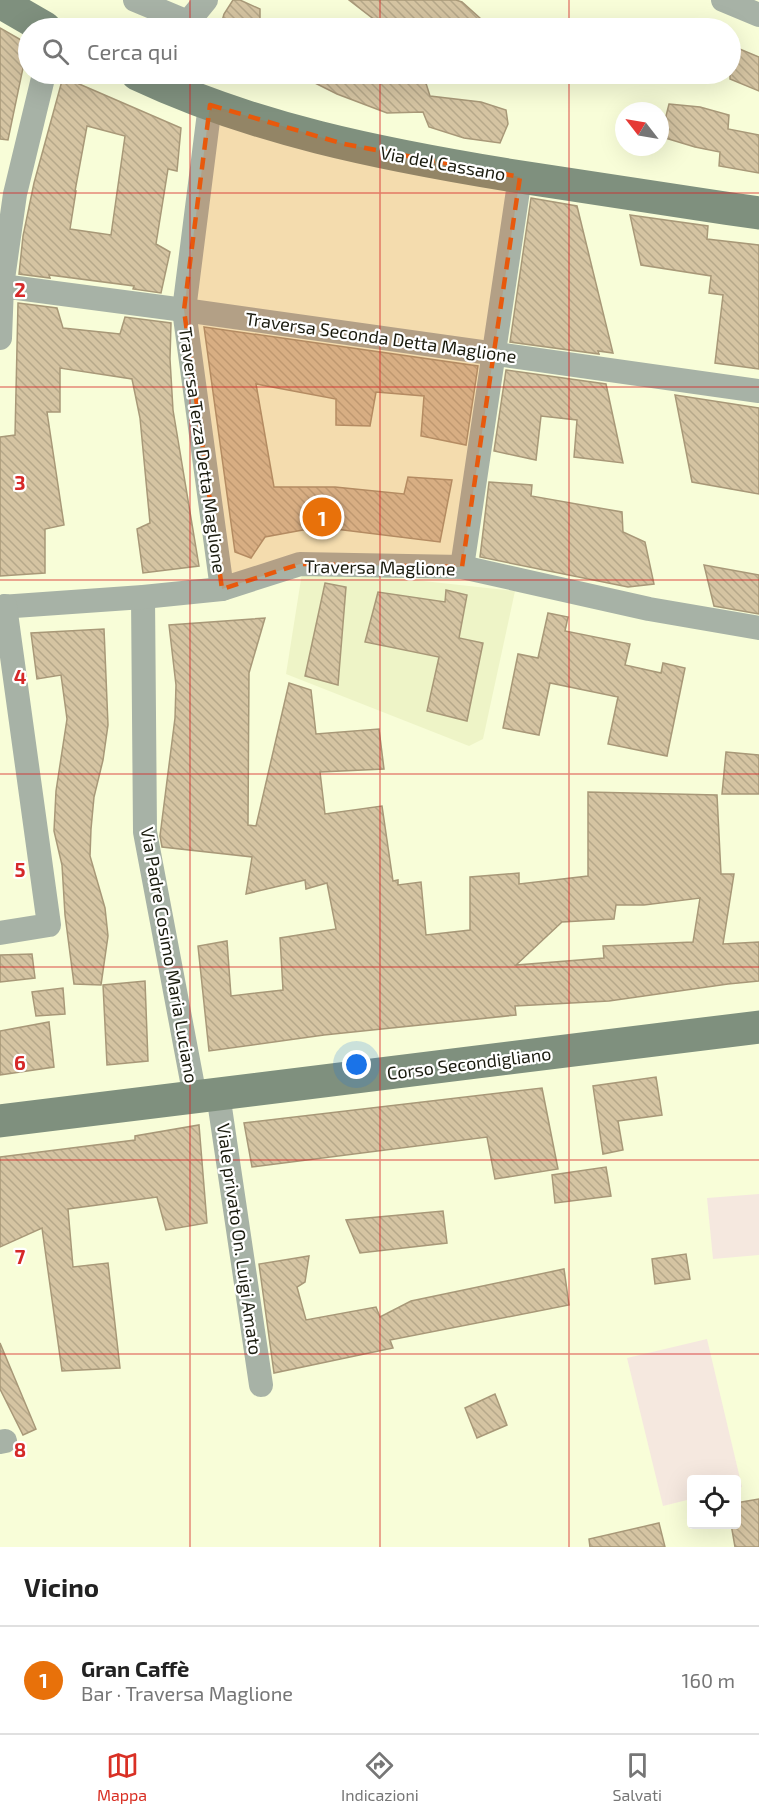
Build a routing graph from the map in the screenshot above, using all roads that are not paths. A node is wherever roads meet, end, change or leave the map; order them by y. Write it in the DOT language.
graph roads {
  1 [pos="135,0"];
  2 [pos="206,0"];
  3 [pos="723,0"];
  4 [pos="4,2"];
  5 [pos="759,15"];
  6 [pos="29,18"];
  7 [pos="178,18"];
  8 [pos="191,18"];
  9 [pos="41,84"];
  10 [pos="159,84"];
  11 [pos="210,105"];
  12 [pos="520,177"];
  13 [pos="8,192"];
  14 [pos="759,213"];
  15 [pos="2,286"];
  16 [pos="184,310"];
  17 [pos="0,338"];
  18 [pos="495,354"];
  19 [pos="759,391"];
  20 [pos="462,567"];
  21 [pos="222,589"];
  22 [pos="143,597"];
  23 [pos="2,607"];
  24 [pos="759,628"];
  25 [pos="0,933"];
  26 [pos="759,1027"];
  27 [pos="206,1095"];
  28 [pos="0,1121"];
  29 [pos="261,1385"];
  1 -- 7 [label="street"];
  2 -- 8 [label="street"];
  3 -- 5 [label="street"];
  4 -- 6 [label="main road"];
  9 -- 13 [label="street"];
  10 -- 11 [label="main road, Via del Cassano"];
  11 -- 12 [label="main road, Via del Cassano"];
  11 -- 16 [label="street, Traversa Terza Detta Maglione"];
  12 -- 14 [label="main road, Via del Cassano"];
  12 -- 18 [label="street"];
  13 -- 15 [label="street"];
  15 -- 16 [label="street, Traversa Seconda Detta Maglione"];
  15 -- 17 [label="street"];
  16 -- 18 [label="street, Traversa Seconda Detta Maglione"];
  16 -- 21 [label="street, Traversa Terza Detta Maglione"];
  18 -- 19 [label="street, Traversa Seconda Detta Maglione"];
  18 -- 20 [label="street"];
  20 -- 21 [label="street, Traversa Maglione"];
  20 -- 24 [label="street, Traversa Maglione"];
  21 -- 22 [label="street, Traversa Maglione"];
  22 -- 23 [label="street, Traversa Maglione"];
  22 -- 27 [label="street, Via Padre Cosimo Maria Luciano"];
  23 -- 25 [label="street"];
  26 -- 27 [label="main road, Corso Secondigliano"];
  27 -- 28 [label="main road, Corso Secondigliano"];
  27 -- 29 [label="street, Viale privato On. Luigi Amato"];
}
